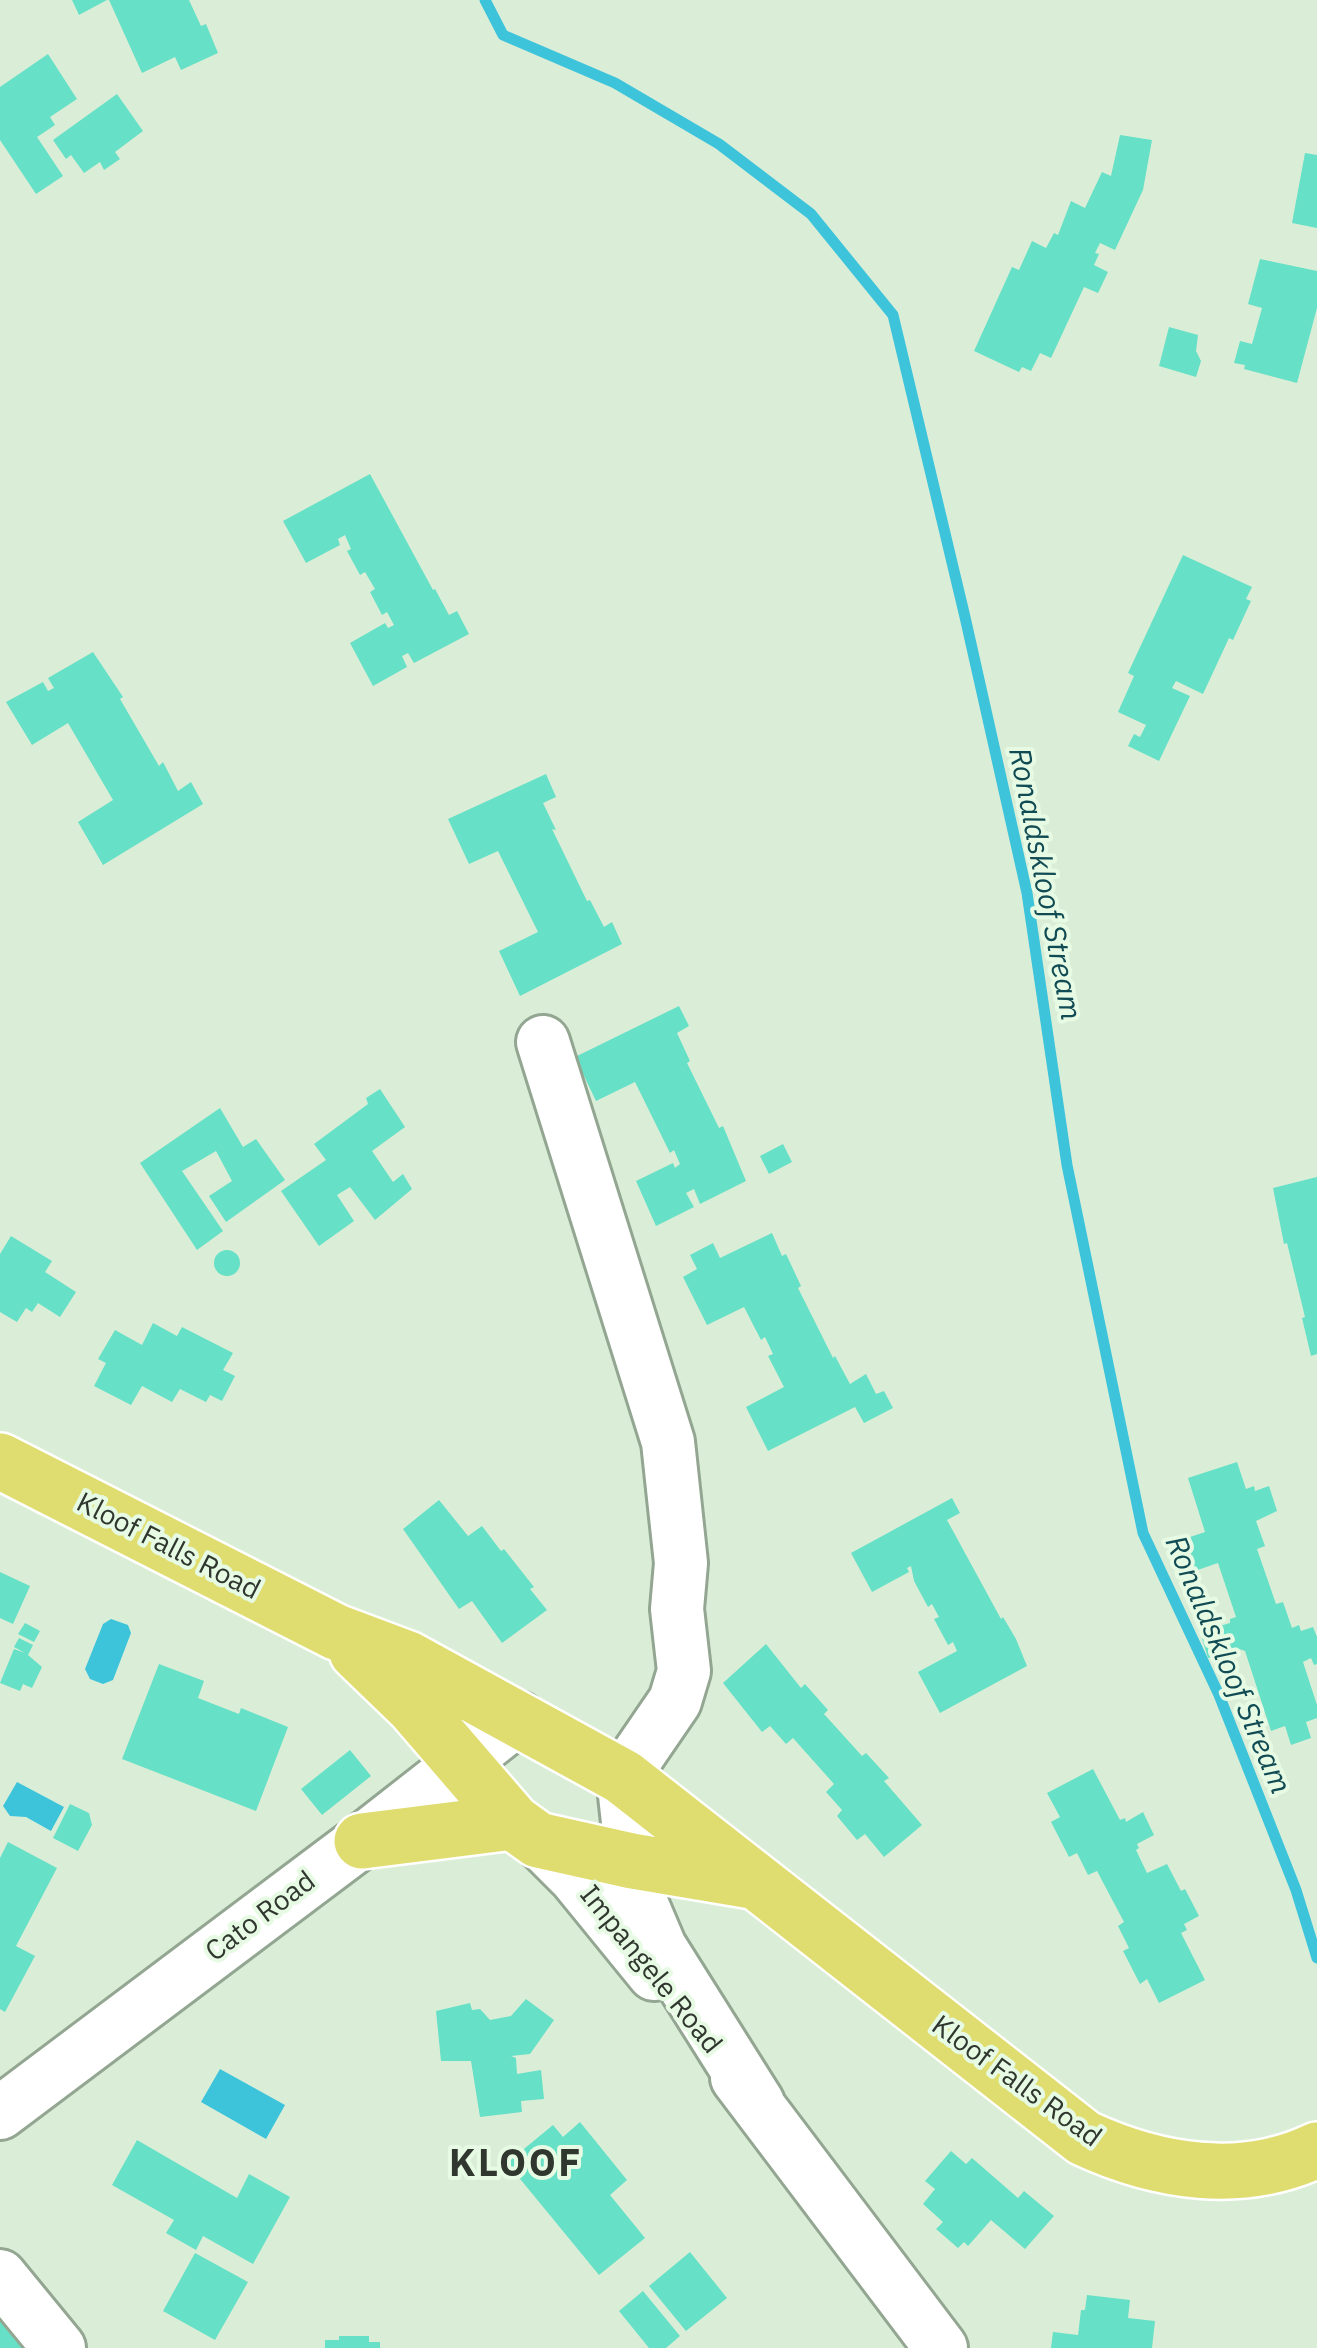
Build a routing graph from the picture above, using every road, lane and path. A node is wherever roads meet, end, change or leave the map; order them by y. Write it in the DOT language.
graph roads {
  1 [pos="543,1042"];
  2 [pos="0,1461"];
  3 [pos="336,1632"];
  4 [pos="519,1718"];
  5 [pos="460,1764"];
  6 [pos="623,1777"];
  7 [pos="525,1831"];
  8 [pos="362,1841"];
  9 [pos="632,1862"];
  10 [pos="754,1881"];
  11 [pos="758,2103"];
  12 [pos="0,2113"];
  13 [pos="1317,2150"];
  14 [pos="0,2276"];
  15 [pos="59,2348"];
  16 [pos="941,2348"];
  1 -- 6 [label="street"];
  2 -- 3 [label="main road, Kloof Falls Road"];
  3 -- 4 [label="main road, Kloof Falls Road"];
  3 -- 5 [label="main road, Kloof Falls Road"];
  4 -- 5 [label="street, Cato Road"];
  4 -- 6 [label="main road, Kloof Falls Road"];
  5 -- 7 [label="main road, Kloof Falls Road"];
  5 -- 8 [label="street, Cato Road"];
  6 -- 9 [label="street, Impangele Road"];
  6 -- 10 [label="main road, Kloof Falls Road"];
  7 -- 8 [label="main road"];
  7 -- 9 [label="main road, Kloof Falls Road"];
  7 -- 11 [label="street, Impangele Road"];
  8 -- 12 [label="street, Cato Road"];
  9 -- 10 [label="main road, Kloof Falls Road"];
  9 -- 11 [label="street, Impangele Road"];
  10 -- 13 [label="main road, Kloof Falls Road"];
  11 -- 16 [label="street, Impangele Road"];
  14 -- 15 [label="street"];
}
